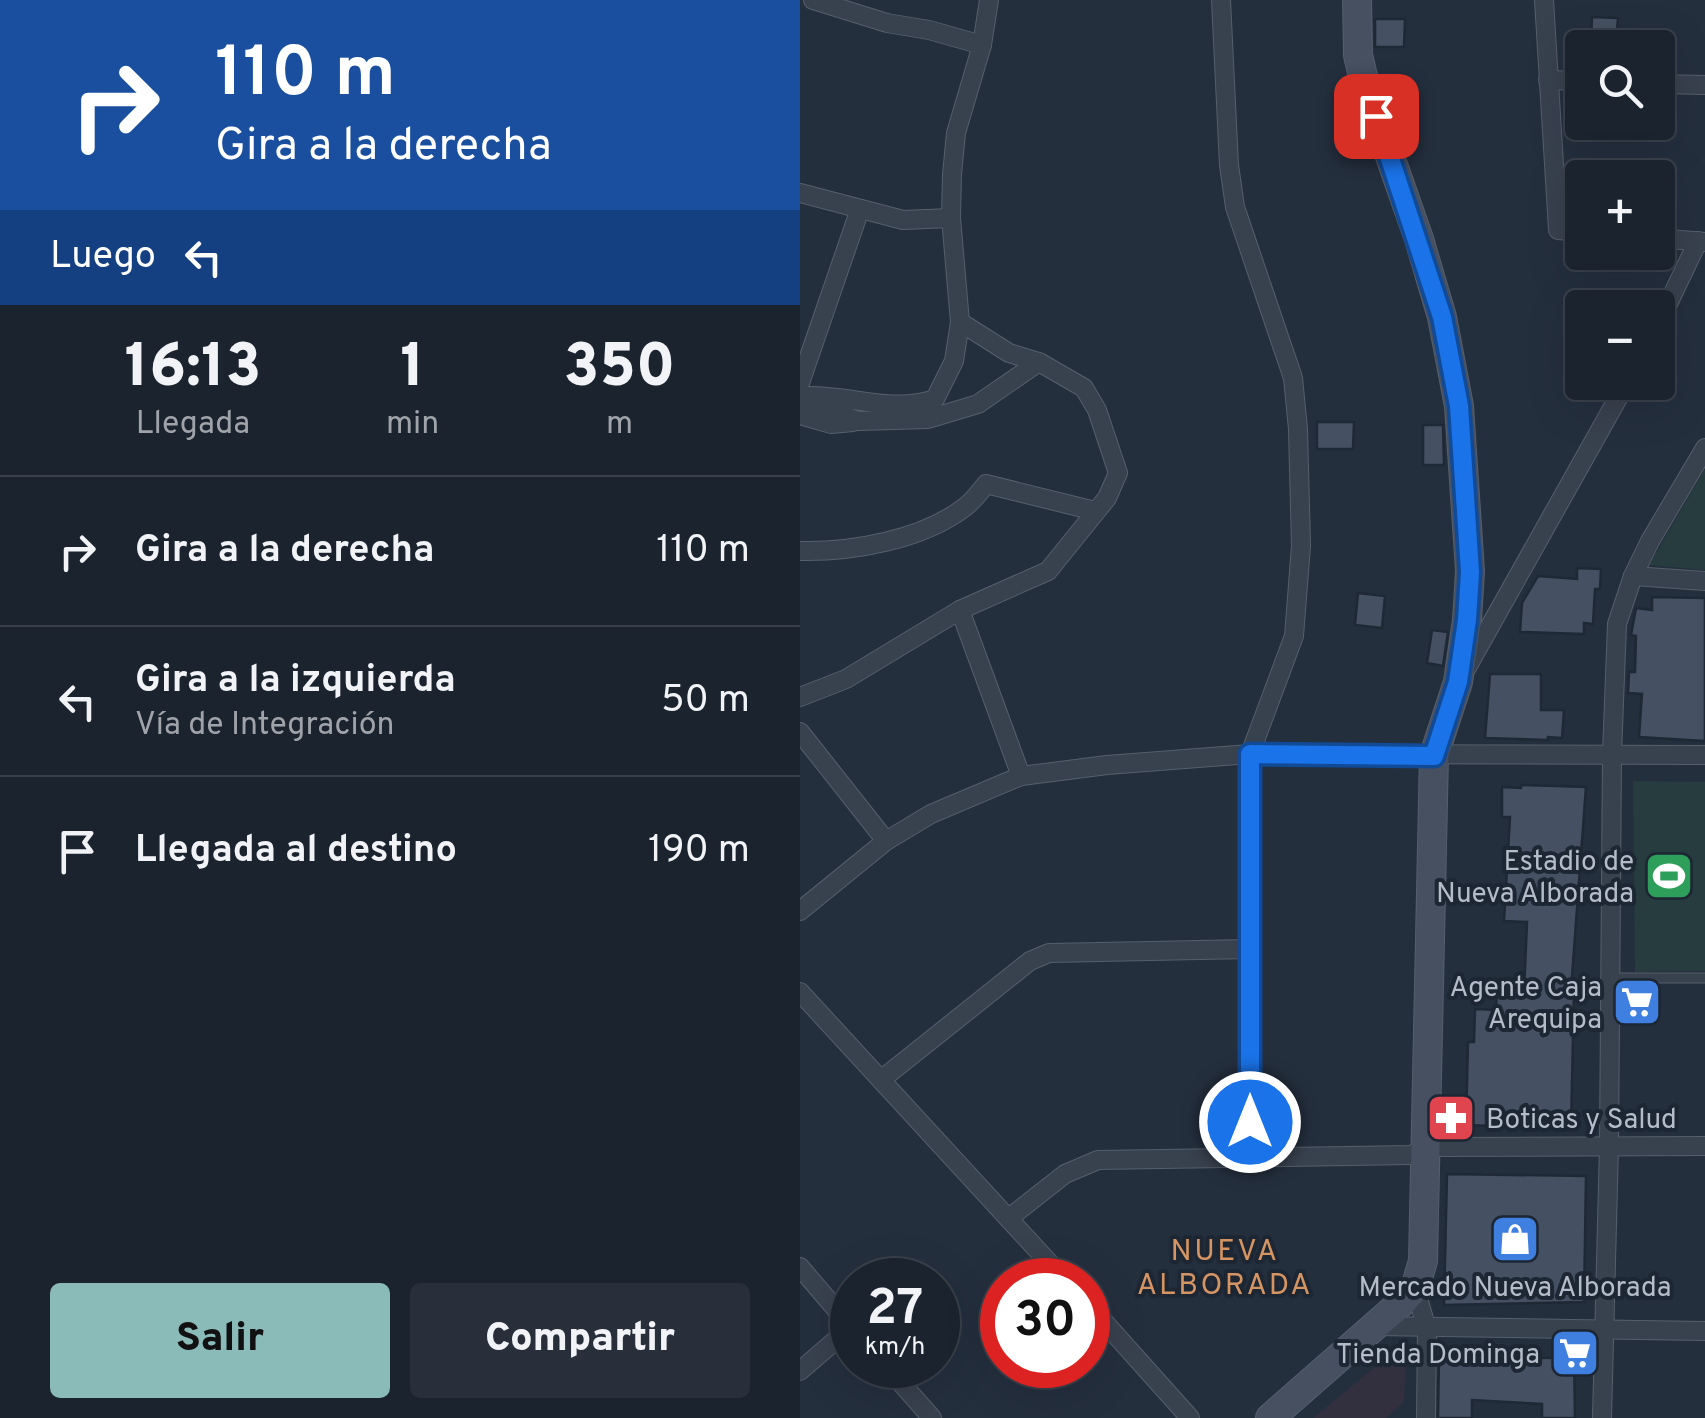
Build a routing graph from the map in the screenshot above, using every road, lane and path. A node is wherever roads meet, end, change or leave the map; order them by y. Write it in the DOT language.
graph roads {
  1 [pos="813,0"];
  2 [pos="989,0"];
  3 [pos="1221,0"];
  4 [pos="1357,0"];
  5 [pos="1544,0"];
  6 [pos="982,45"];
  7 [pos="1548,80"];
  8 [pos="1565,80"];
  9 [pos="1675,84"];
  10 [pos="1705,85"];
  11 [pos="800,194"];
  12 [pos="860,209"];
  13 [pos="952,218"];
  14 [pos="1565,231"];
  15 [pos="1675,240"];
  16 [pos="1701,242"];
  17 [pos="1675,292"];
  18 [pos="960,322"];
  19 [pos="1039,362"];
  20 [pos="800,383"];
  21 [pos="800,397"];
  22 [pos="1617,400"];
  23 [pos="800,415"];
  24 [pos="858,421"];
  25 [pos="1705,448"];
  26 [pos="1095,511"];
  27 [pos="800,551"];
  28 [pos="1633,576"];
  29 [pos="1705,581"];
  30 [pos="960,610"];
  31 [pos="1458,682"];
  32 [pos="800,696"];
  33 [pos="800,732"];
  34 [pos="1250,754"];
  35 [pos="1612,754"];
  36 [pos="1705,755"];
  37 [pos="1434,756"];
  38 [pos="1022,776"];
  39 [pos="886,840"];
  40 [pos="800,911"];
  41 [pos="1250,949"];
  42 [pos="1611,978"];
  43 [pos="1705,978"];
  44 [pos="800,992"];
  45 [pos="882,1079"];
  46 [pos="1609,1146"];
  47 [pos="1705,1146"];
  48 [pos="1425,1147"];
  49 [pos="1250,1157"];
  50 [pos="1009,1218"];
  51 [pos="1046,1258"];
  52 [pos="800,1267"];
  53 [pos="1414,1288"];
  54 [pos="830,1302"];
  55 [pos="1375,1326"];
  56 [pos="1605,1328"];
  57 [pos="1110,1329"];
  58 [pos="1427,1329"];
  59 [pos="1705,1331"];
  60 [pos="830,1346"];
  61 [pos="800,1371"];
  62 [pos="905,1388"];
  63 [pos="932,1418"];
  64 [pos="1190,1418"];
  65 [pos="1270,1418"];
  66 [pos="1426,1418"];
  67 [pos="1602,1418"];
  1 -- 6 [label="street"];
  2 -- 6 [label="street"];
  3 -- 34 [label="street"];
  4 -- 31 [label="main road"];
  5 -- 7 [label="street"];
  6 -- 13 [label="street"];
  7 -- 8 [label="street"];
  7 -- 14 [label="street"];
  9 -- 10 [label="street"];
  11 -- 12 [label="street"];
  12 -- 13 [label="street"];
  12 -- 20 [label="street"];
  13 -- 18 [label="street"];
  15 -- 16 [label="street"];
  16 -- 17 [label="street"];
  18 -- 19 [label="street"];
  18 -- 21 [label="street"];
  19 -- 24 [label="street"];
  19 -- 26 [label="street"];
  21 -- 24 [label="street"];
  22 -- 31 [label="street"];
  23 -- 24 [label="street"];
  25 -- 28 [label="street"];
  26 -- 27 [label="street"];
  26 -- 30 [label="street"];
  28 -- 29 [label="street"];
  28 -- 35 [label="street"];
  30 -- 32 [label="street"];
  30 -- 38 [label="street"];
  31 -- 37 [label="main road"];
  33 -- 39 [label="street"];
  34 -- 37 [label="street"];
  34 -- 38 [label="street"];
  34 -- 41 [label="street"];
  35 -- 36 [label="street"];
  35 -- 37 [label="street"];
  35 -- 42 [label="street"];
  37 -- 48 [label="main road"];
  38 -- 39 [label="street"];
  39 -- 40 [label="street"];
  41 -- 45 [label="street"];
  41 -- 49 [label="street"];
  42 -- 43 [label="lane"];
  42 -- 46 [label="street"];
  44 -- 45 [label="street"];
  45 -- 50 [label="street"];
  46 -- 47 [label="street"];
  46 -- 48 [label="street"];
  46 -- 56 [label="street"];
  48 -- 49 [label="street"];
  48 -- 53 [label="main road"];
  49 -- 50 [label="street"];
  50 -- 51 [label="street"];
  52 -- 54 [label="street"];
  53 -- 55 [label="main road"];
  53 -- 58 [label="street"];
  55 -- 58 [label="street"];
  55 -- 65 [label="main road"];
  56 -- 58 [label="street"];
  56 -- 59 [label="street"];
  56 -- 67 [label="street"];
  57 -- 64 [label="street"];
  58 -- 66 [label="street"];
  60 -- 61 [label="street"];
  62 -- 63 [label="street"];
}
